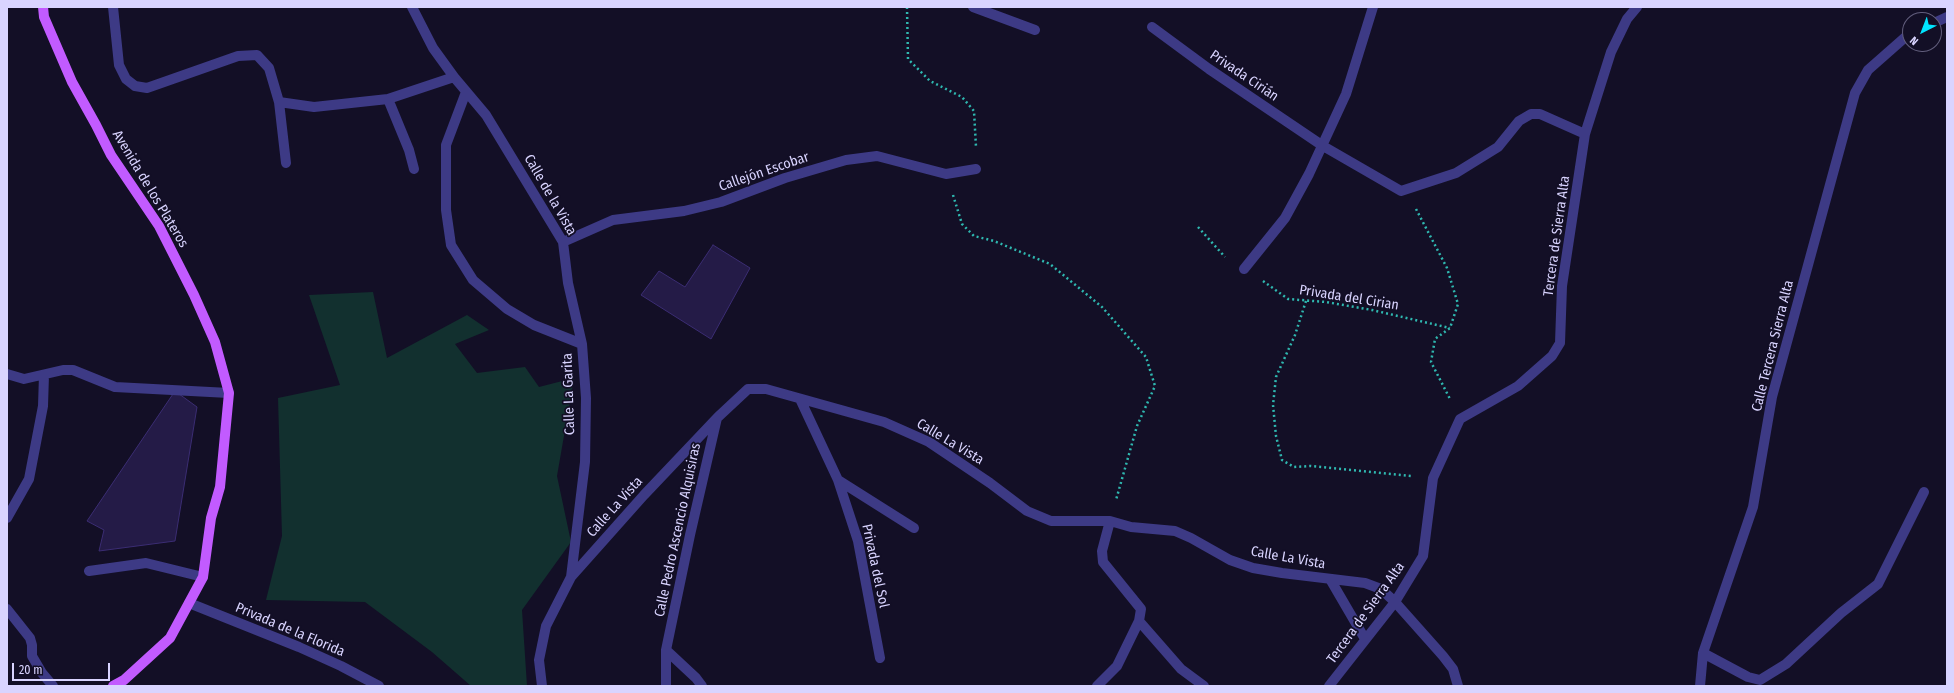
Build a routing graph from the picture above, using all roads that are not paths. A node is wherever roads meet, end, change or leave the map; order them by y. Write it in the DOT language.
graph roads {
  1 [pos="43,7"];
  2 [pos="113,7"];
  3 [pos="412,7"];
  4 [pos="973,7"];
  5 [pos="1373,7"];
  6 [pos="1637,7"];
  7 [pos="1152,27"];
  8 [pos="1035,30"];
  9 [pos="1902,40"];
  10 [pos="454,78"];
  11 [pos="466,92"];
  12 [pos="388,99"];
  13 [pos="279,102"];
  14 [pos="1585,134"];
  15 [pos="1323,146"];
  16 [pos="286,163"];
  17 [pos="414,169"];
  18 [pos="976,169"];
  19 [pos="563,242"];
  20 [pos="1244,269"];
  21 [pos="582,344"];
  22 [pos="7,374"];
  23 [pos="44,375"];
  24 [pos="229,394"];
  25 [pos="800,399"];
  26 [pos="718,417"];
  27 [pos="838,480"];
  28 [pos="1924,492"];
  29 [pos="7,518"];
  30 [pos="1110,521"];
  31 [pos="914,528"];
  32 [pos="89,571"];
  33 [pos="203,577"];
  34 [pos="571,577"];
  35 [pos="1330,579"];
  36 [pos="1395,602"];
  37 [pos="189,603"];
  38 [pos="7,609"];
  39 [pos="1139,621"];
  40 [pos="1365,640"];
  41 [pos="666,650"];
  42 [pos="1703,654"];
  43 [pos="880,658"];
  44 [pos="53,686"];
  45 [pos="113,686"];
  46 [pos="379,686"];
  47 [pos="542,686"];
  48 [pos="666,686"];
  49 [pos="702,686"];
  50 [pos="1097,686"];
  51 [pos="1204,686"];
  52 [pos="1329,686"];
  53 [pos="1458,686"];
  54 [pos="1700,686"];
  1 -- 24 [label="main road, Avenida de los Plateros"];
  2 -- 13 [label="street"];
  3 -- 10 [label="street"];
  4 -- 8 [label="street"];
  5 -- 15 [label="street"];
  6 -- 14 [label="street, Tercera de Sierra Alta"];
  7 -- 15 [label="street, Privada Cirián"];
  9 -- 42 [label="street, Calle Tercera Sierra Alta"];
  10 -- 11 [label="street, Calle de la Vista"];
  10 -- 12 [label="street"];
  11 -- 19 [label="street, Calle de la Vista"];
  11 -- 21 [label="street, Calle La Garita"];
  12 -- 13 [label="street"];
  12 -- 17 [label="street"];
  13 -- 16 [label="street"];
  14 -- 15 [label="street, Privada Cirián"];
  14 -- 36 [label="street, Tercera de Sierra Alta"];
  15 -- 20 [label="street"];
  18 -- 19 [label="street, Callejón Escobar"];
  19 -- 21 [label="street, Calle de la Vista"];
  21 -- 34 [label="street, Calle La Garita"];
  22 -- 23 [label="street"];
  23 -- 24 [label="street"];
  23 -- 29 [label="street"];
  24 -- 33 [label="main road, Avenida de los Plateros"];
  25 -- 26 [label="street, Calle La Vista"];
  25 -- 27 [label="street, Privada del Sol"];
  25 -- 30 [label="street, Calle La Vista"];
  26 -- 34 [label="street, Calle La Vista"];
  26 -- 41 [label="street, Calle Pedro Ascencio Alquisiras"];
  27 -- 31 [label="street, Privada del Sol"];
  27 -- 43 [label="street, Privada del Sol"];
  28 -- 42 [label="street"];
  30 -- 35 [label="street, Calle La Vista"];
  30 -- 39 [label="street"];
  32 -- 33 [label="street"];
  33 -- 37 [label="main road, Avenida de los Plateros"];
  34 -- 47 [label="street"];
  35 -- 36 [label="street, Calle La Vista"];
  35 -- 40 [label="street, Calle La Vista"];
  36 -- 40 [label="street, Tercera de Sierra Alta"];
  36 -- 53 [label="street, Calle La Vista"];
  37 -- 45 [label="main road, Avenida de los Plateros"];
  37 -- 46 [label="street, Privada de la Florida"];
  38 -- 44 [label="street"];
  39 -- 50 [label="street"];
  39 -- 51 [label="street"];
  40 -- 52 [label="street, Tercera de Sierra Alta"];
  41 -- 48 [label="street, Calle Pedro Ascencio Alquisiras"];
  41 -- 49 [label="street"];
  42 -- 54 [label="street, Calle Tercera Sierra Alta"];
}
